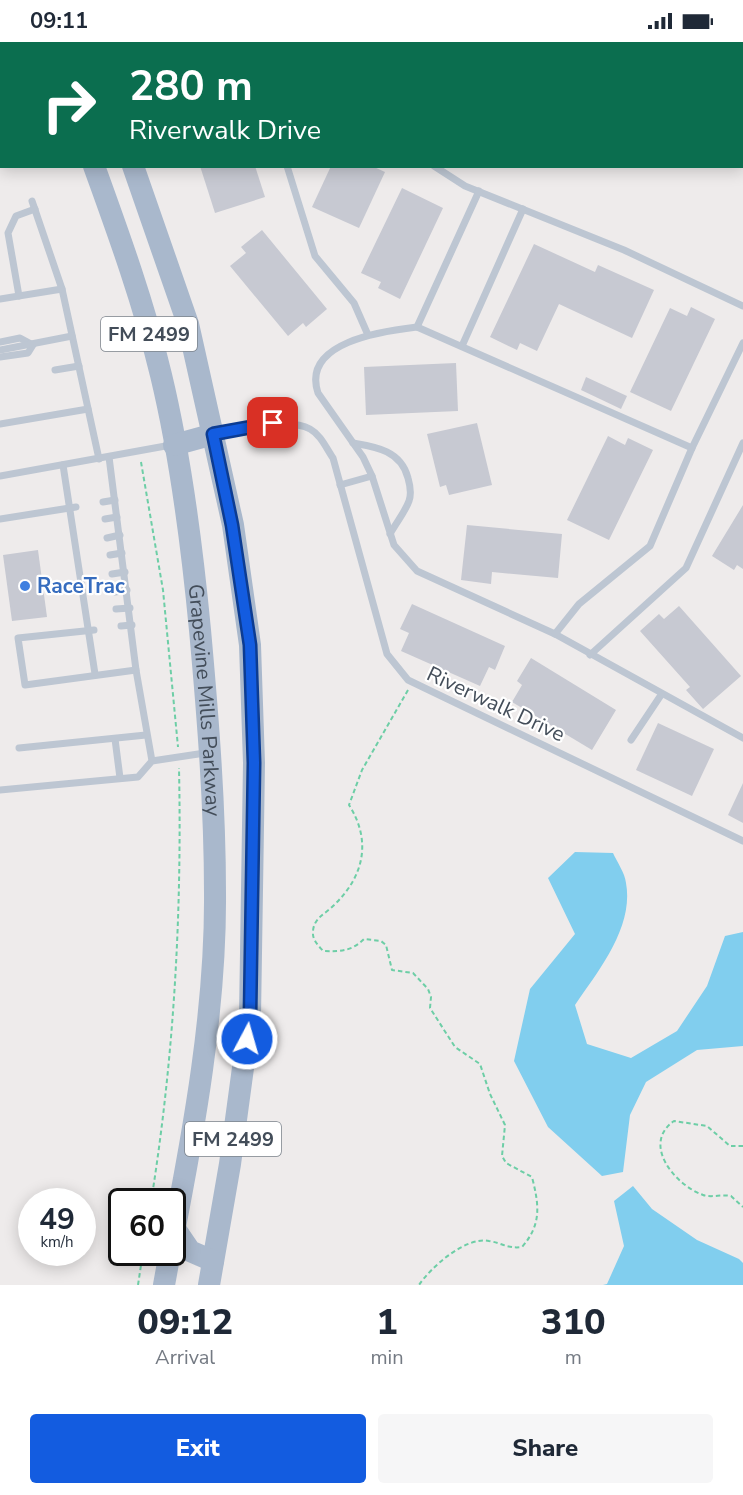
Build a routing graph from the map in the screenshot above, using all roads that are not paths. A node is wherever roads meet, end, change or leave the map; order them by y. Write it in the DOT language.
graph roads {
  1 [pos="95,168"];
  2 [pos="134,168"];
  3 [pos="287,168"];
  4 [pos="438,168"];
  5 [pos="479,191"];
  6 [pos="32,201"];
  7 [pos="35,209"];
  8 [pos="523,209"];
  9 [pos="62,289"];
  10 [pos="19,296"];
  11 [pos="0,299"];
  12 [pos="743,306"];
  13 [pos="417,327"];
  14 [pos="368,335"];
  15 [pos="72,336"];
  16 [pos="0,342"];
  17 [pos="743,343"];
  18 [pos="33,345"];
  19 [pos="462,346"];
  20 [pos="0,350"];
  21 [pos="0,357"];
  22 [pos="79,366"];
  23 [pos="55,369"];
  24 [pos="88,409"];
  25 [pos="0,424"];
  26 [pos="213,434"];
  27 [pos="353,443"];
  28 [pos="743,443"];
  29 [pos="174,445"];
  30 [pos="692,448"];
  31 [pos="109,457"];
  32 [pos="99,459"];
  33 [pos="63,465"];
  34 [pos="0,476"];
  35 [pos="372,476"];
  36 [pos="340,485"];
  37 [pos="115,500"];
  38 [pos="103,502"];
  39 [pos="72,508"];
  40 [pos="117,517"];
  41 [pos="0,519"];
  42 [pos="105,519"];
  43 [pos="390,534"];
  44 [pos="120,535"];
  45 [pos="107,537"];
  46 [pos="123,553"];
  47 [pos="110,555"];
  48 [pos="125,572"];
  49 [pos="112,574"];
  50 [pos="127,590"];
  51 [pos="115,592"];
  52 [pos="130,608"];
  53 [pos="116,609"];
  54 [pos="132,625"];
  55 [pos="121,626"];
  56 [pos="90,631"];
  57 [pos="555,634"];
  58 [pos="590,655"];
  59 [pos="136,670"];
  60 [pos="95,674"];
  61 [pos="661,695"];
  62 [pos="146,735"];
  63 [pos="743,738"];
  64 [pos="115,739"];
  65 [pos="631,741"];
  66 [pos="19,748"];
  67 [pos="211,752"];
  68 [pos="152,761"];
  69 [pos="120,778"];
  70 [pos="0,790"];
  71 [pos="743,841"];
  72 [pos="184,1188"];
  73 [pos="186,1247"];
  74 [pos="213,1261"];
  75 [pos="167,1266"];
  76 [pos="164,1285"];
  77 [pos="209,1285"];
  1 -- 29 [label="main road, Grapevine Mills Parkway / FM 2499"];
  2 -- 26 [label="main road, Grapevine Mills Parkway / FM 2499"];
  3 -- 14 [label="lane"];
  4 -- 5 [label="lane"];
  5 -- 8 [label="lane"];
  5 -- 13 [label="lane"];
  6 -- 7 [label="lane"];
  7 -- 9 [label="lane"];
  7 -- 10 [label="lane"];
  8 -- 12 [label="lane"];
  8 -- 19 [label="lane"];
  9 -- 10 [label="lane"];
  9 -- 15 [label="lane"];
  10 -- 11 [label="lane"];
  13 -- 14 [label="lane"];
  13 -- 19 [label="lane"];
  14 -- 27 [label="lane"];
  15 -- 18 [label="lane"];
  15 -- 22 [label="lane"];
  16 -- 18 [label="lane"];
  17 -- 30 [label="lane"];
  18 -- 20 [label="lane"];
  18 -- 21 [label="lane"];
  19 -- 30 [label="lane"];
  22 -- 23 [label="lane"];
  22 -- 24 [label="lane"];
  24 -- 25 [label="lane"];
  24 -- 32 [label="lane"];
  26 -- 29 [label="main road"];
  26 -- 36 [label="lane, Riverwalk Drive"];
  26 -- 74 [label="main road, Grapevine Mills Parkway / FM 2499"];
  27 -- 35 [label="lane"];
  27 -- 43 [label="lane"];
  28 -- 58 [label="lane"];
  29 -- 31 [label="lane"];
  29 -- 67 [label="main road, Grapevine Mills Parkway / FM 2499"];
  30 -- 57 [label="lane"];
  31 -- 32 [label="lane"];
  31 -- 37 [label="lane"];
  32 -- 33 [label="lane"];
  33 -- 34 [label="lane"];
  33 -- 39 [label="lane"];
  35 -- 36 [label="lane"];
  35 -- 43 [label="lane"];
  36 -- 71 [label="lane, Riverwalk Drive"];
  37 -- 38 [label="lane"];
  37 -- 40 [label="lane"];
  39 -- 41 [label="lane"];
  39 -- 56 [label="lane"];
  40 -- 42 [label="lane"];
  40 -- 44 [label="lane"];
  43 -- 57 [label="lane"];
  44 -- 45 [label="lane"];
  44 -- 46 [label="lane"];
  46 -- 47 [label="lane"];
  46 -- 48 [label="lane"];
  48 -- 49 [label="lane"];
  48 -- 50 [label="lane"];
  50 -- 51 [label="lane"];
  50 -- 52 [label="lane"];
  52 -- 53 [label="lane"];
  52 -- 54 [label="lane"];
  54 -- 55 [label="lane"];
  54 -- 59 [label="lane"];
  56 -- 60 [label="lane"];
  56 -- 60 [label="lane"];
  57 -- 58 [label="lane"];
  58 -- 61 [label="lane"];
  59 -- 60 [label="lane"];
  59 -- 62 [label="lane"];
  61 -- 63 [label="lane"];
  61 -- 65 [label="lane"];
  62 -- 64 [label="lane"];
  62 -- 68 [label="lane"];
  64 -- 66 [label="lane"];
  64 -- 69 [label="lane"];
  67 -- 68 [label="lane"];
  67 -- 72 [label="main road, Grapevine Mills Parkway / FM 2499"];
  68 -- 69 [label="lane"];
  69 -- 70 [label="lane"];
  73 -- 74 [label="main road"];
  74 -- 77 [label="main road, Grapevine Mills Parkway / FM 2499"];
  75 -- 76 [label="main road"];
}
